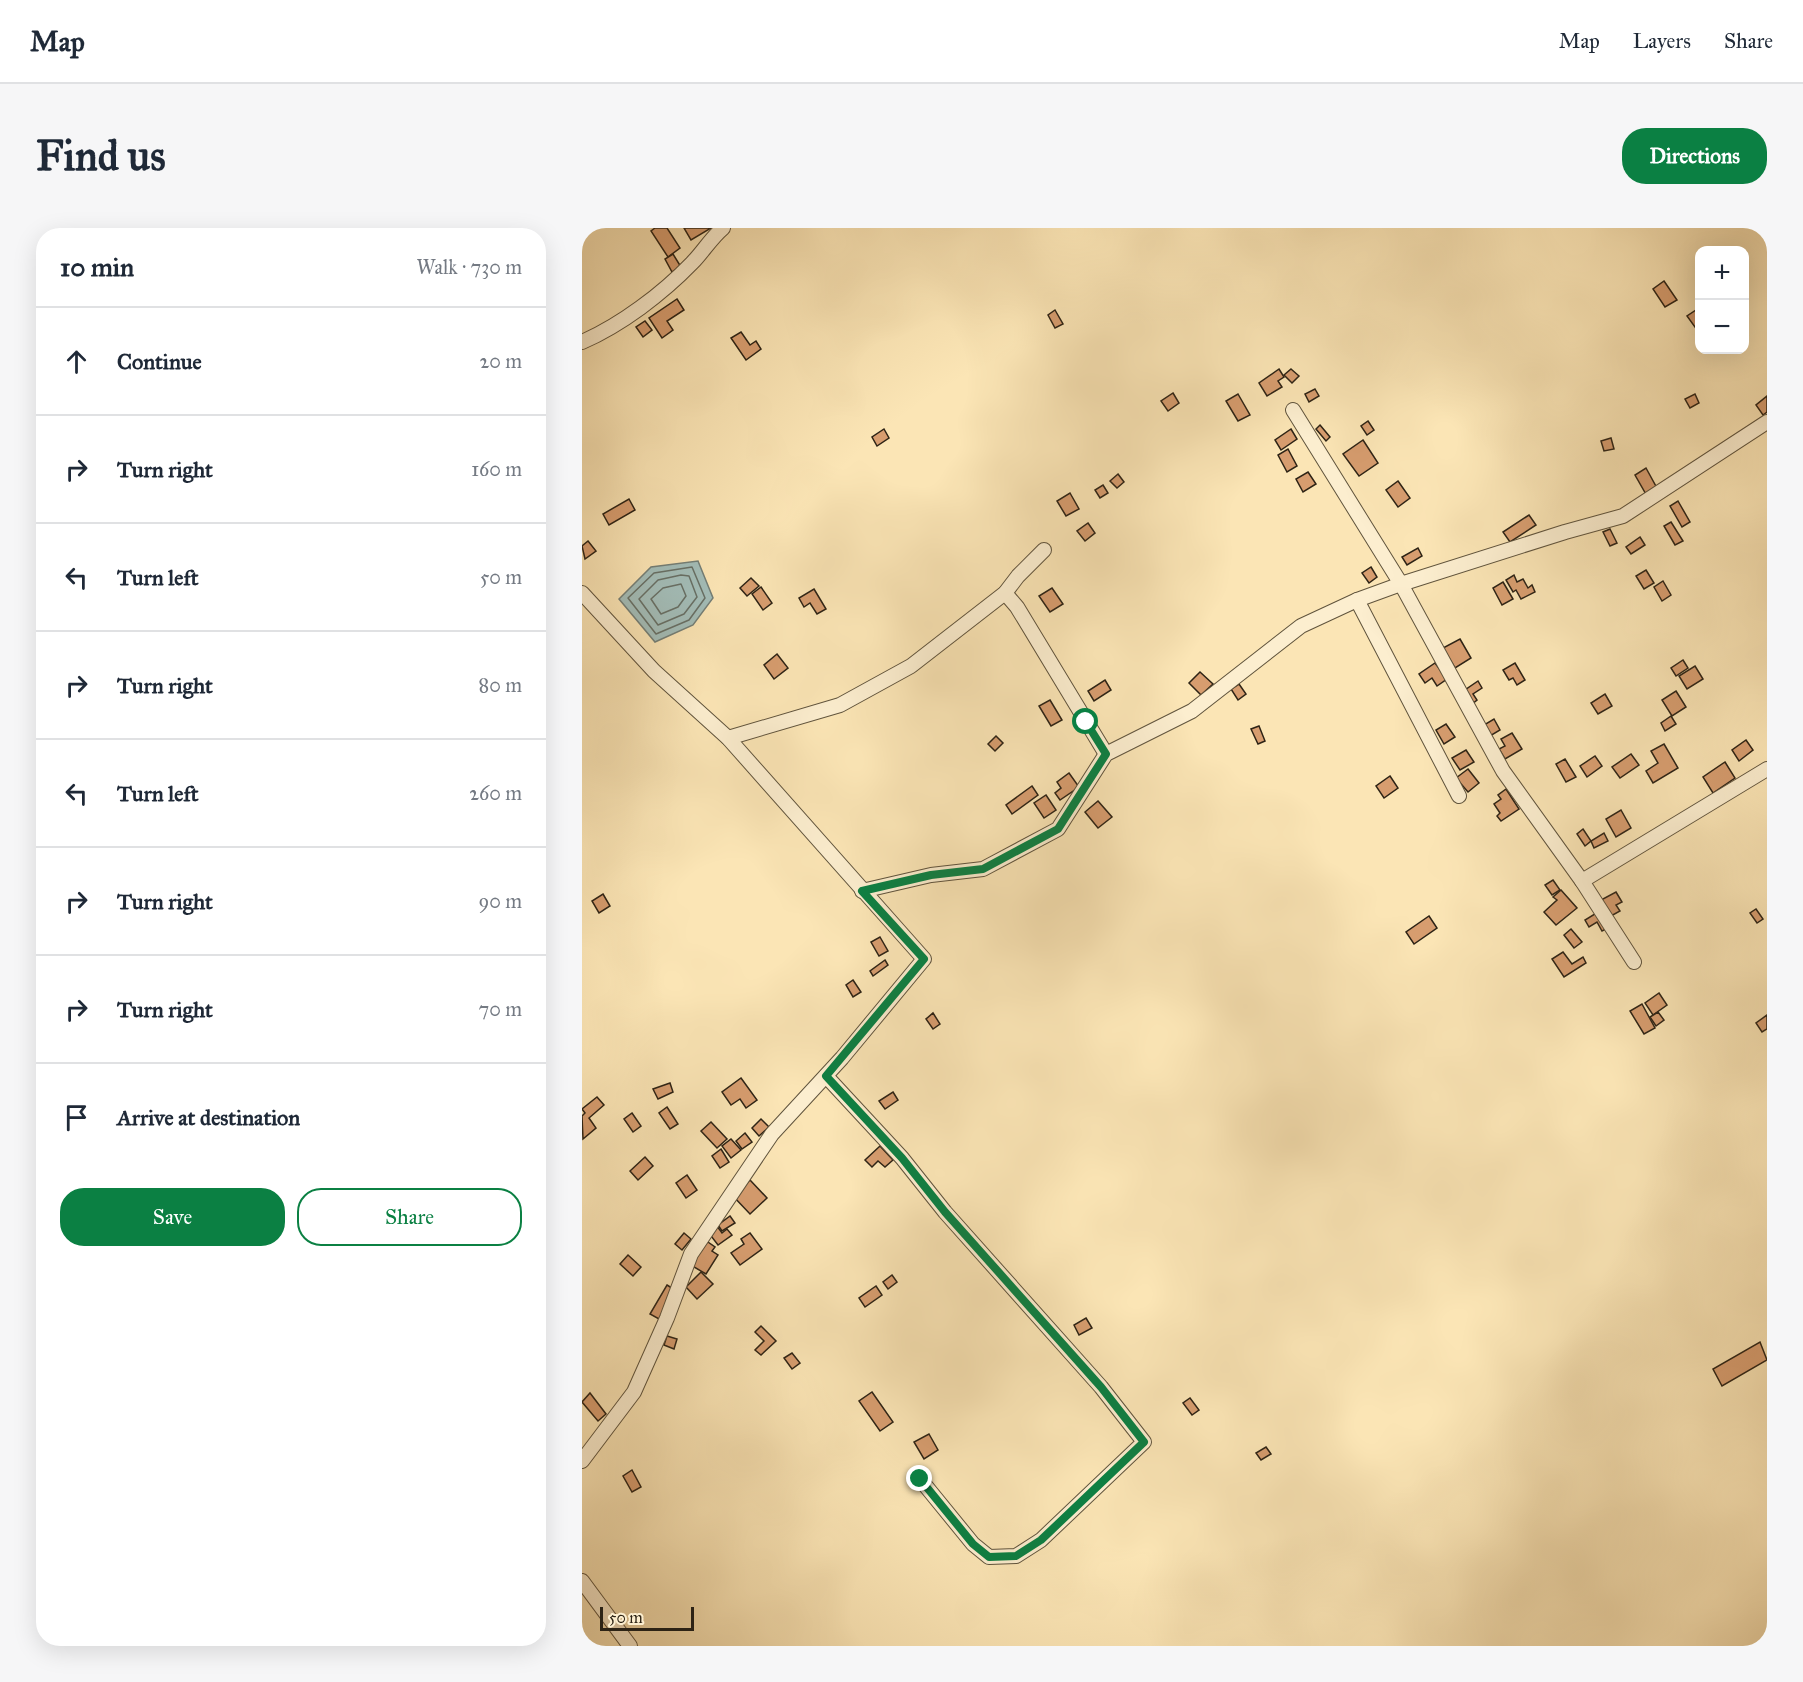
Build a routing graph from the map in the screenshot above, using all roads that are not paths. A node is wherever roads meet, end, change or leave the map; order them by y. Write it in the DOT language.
graph roads {
  1 [pos="723,228"];
  2 [pos="582,342"];
  3 [pos="1293,410"];
  4 [pos="1767,422"];
  5 [pos="1044,550"];
  6 [pos="1401,584"];
  7 [pos="582,592"];
  8 [pos="1005,593"];
  9 [pos="1357,600"];
  10 [pos="728,738"];
  11 [pos="1106,754"];
  12 [pos="1767,769"];
  13 [pos="1459,796"];
  14 [pos="1582,881"];
  15 [pos="862,891"];
  16 [pos="1634,962"];
  17 [pos="826,1076"];
  18 [pos="584,1456"];
  19 [pos="920,1479"];
  20 [pos="582,1581"];
  21 [pos="630,1646"];
  1 -- 2 [label="street"];
  3 -- 6 [label="street"];
  4 -- 6 [label="street"];
  5 -- 8 [label="street"];
  6 -- 9 [label="street"];
  6 -- 14 [label="street"];
  7 -- 10 [label="street"];
  8 -- 10 [label="street"];
  8 -- 11 [label="street"];
  9 -- 11 [label="street"];
  9 -- 13 [label="street"];
  10 -- 15 [label="street"];
  11 -- 15 [label="street"];
  12 -- 14 [label="street"];
  14 -- 16 [label="street"];
  15 -- 17 [label="street"];
  17 -- 18 [label="street"];
  17 -- 19 [label="street"];
  20 -- 21 [label="street"];
}
